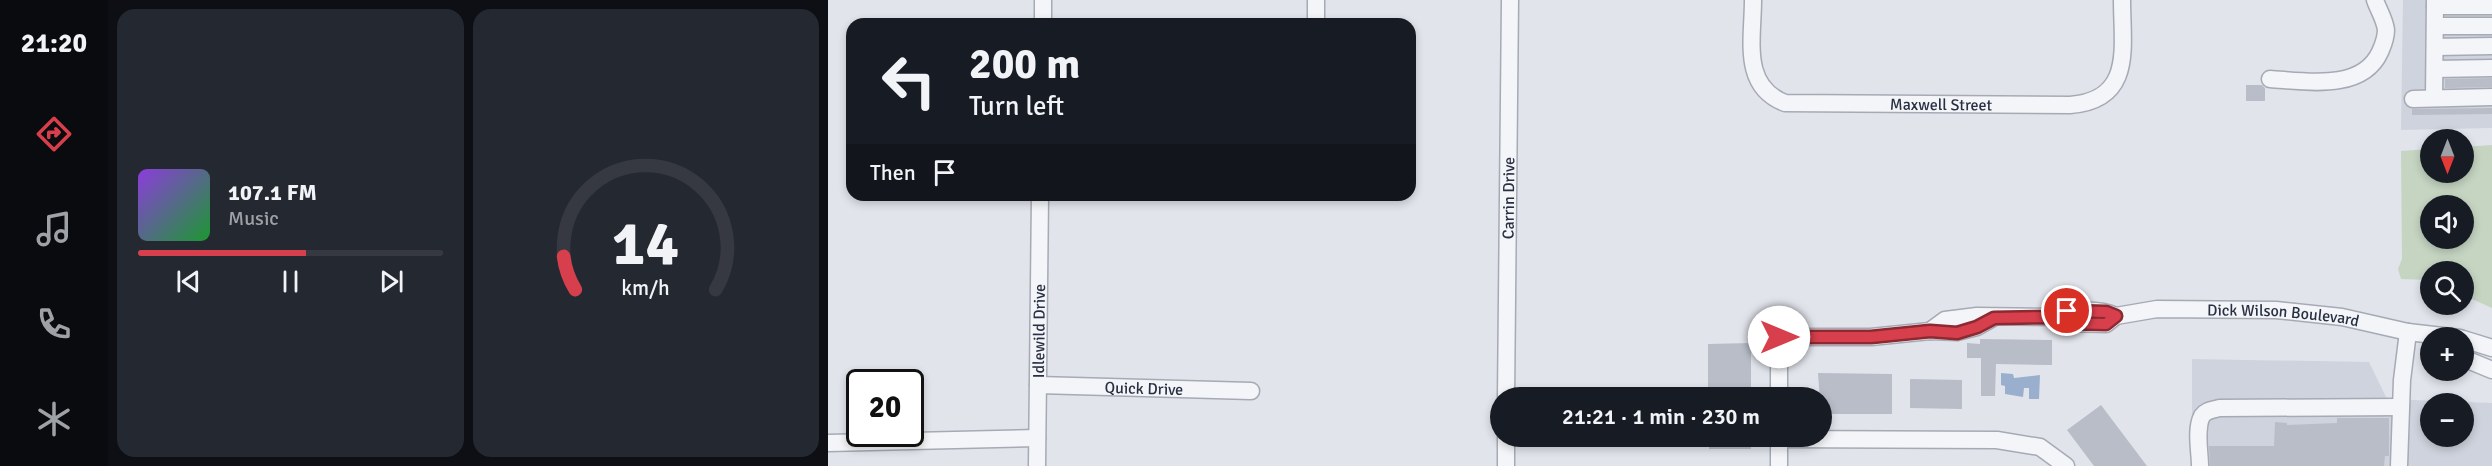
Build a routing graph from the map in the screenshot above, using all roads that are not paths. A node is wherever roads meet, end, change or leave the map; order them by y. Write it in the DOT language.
graph roads {
  1 [pos="1043,0"];
  2 [pos="1316,0"];
  3 [pos="1510,0"];
  4 [pos="1754,0"];
  5 [pos="2122,0"];
  6 [pos="2375,0"];
  7 [pos="2435,3"];
  8 [pos="2492,6"];
  9 [pos="1043,18"];
  10 [pos="1316,18"];
  11 [pos="2435,26"];
  12 [pos="2492,26"];
  13 [pos="2492,46"];
  14 [pos="2435,47"];
  15 [pos="2492,68"];
  16 [pos="2435,69"];
  17 [pos="2270,79"];
  18 [pos="2492,97"];
  19 [pos="2434,98"];
  20 [pos="2414,99"];
  21 [pos="1040,201"];
  22 [pos="2408,332"];
  23 [pos="2420,333"];
  24 [pos="2420,339"];
  25 [pos="2474,342"];
  26 [pos="2492,348"];
  27 [pos="2474,363"];
  28 [pos="2492,370"];
  29 [pos="1038,385"];
  30 [pos="1506,387"];
  31 [pos="1779,387"];
  32 [pos="1251,391"];
  33 [pos="2401,407"];
  34 [pos="1037,438"];
  35 [pos="1832,438"];
  36 [pos="828,443"];
  37 [pos="1506,447"];
  38 [pos="1779,447"];
  39 [pos="1037,466"];
  40 [pos="1506,466"];
  41 [pos="1779,466"];
  42 [pos="2066,466"];
  43 [pos="2200,466"];
  44 [pos="2399,466"];
  1 -- 9 [label="street"];
  2 -- 10 [label="street"];
  3 -- 30 [label="street, Carrin Drive"];
  4 -- 5 [label="street, Maxwell Street"];
  6 -- 17 [label="street"];
  7 -- 8 [label="street"];
  7 -- 11 [label="street"];
  11 -- 12 [label="street"];
  11 -- 14 [label="street"];
  13 -- 14 [label="street"];
  14 -- 16 [label="street"];
  15 -- 16 [label="street"];
  16 -- 19 [label="street"];
  18 -- 19 [label="street"];
  19 -- 20 [label="street"];
  21 -- 29 [label="street, Idlewild Drive"];
  22 -- 23 [label="street, Dick Wilson Boulevard"];
  22 -- 24 [label="street, Dick Wilson Boulevard"];
  22 -- 31 [label="street, Dick Wilson Boulevard"];
  22 -- 33 [label="street"];
  25 -- 26 [label="street, Dick Wilson Boulevard"];
  27 -- 28 [label="street"];
  29 -- 32 [label="street, Quick Drive"];
  29 -- 34 [label="street, Idlewild Drive"];
  33 -- 43 [label="street"];
  33 -- 44 [label="street"];
  34 -- 36 [label="street"];
  34 -- 39 [label="street, Idlewild Drive"];
  35 -- 42 [label="street"];
  37 -- 40 [label="street"];
  38 -- 41 [label="street"];
}
